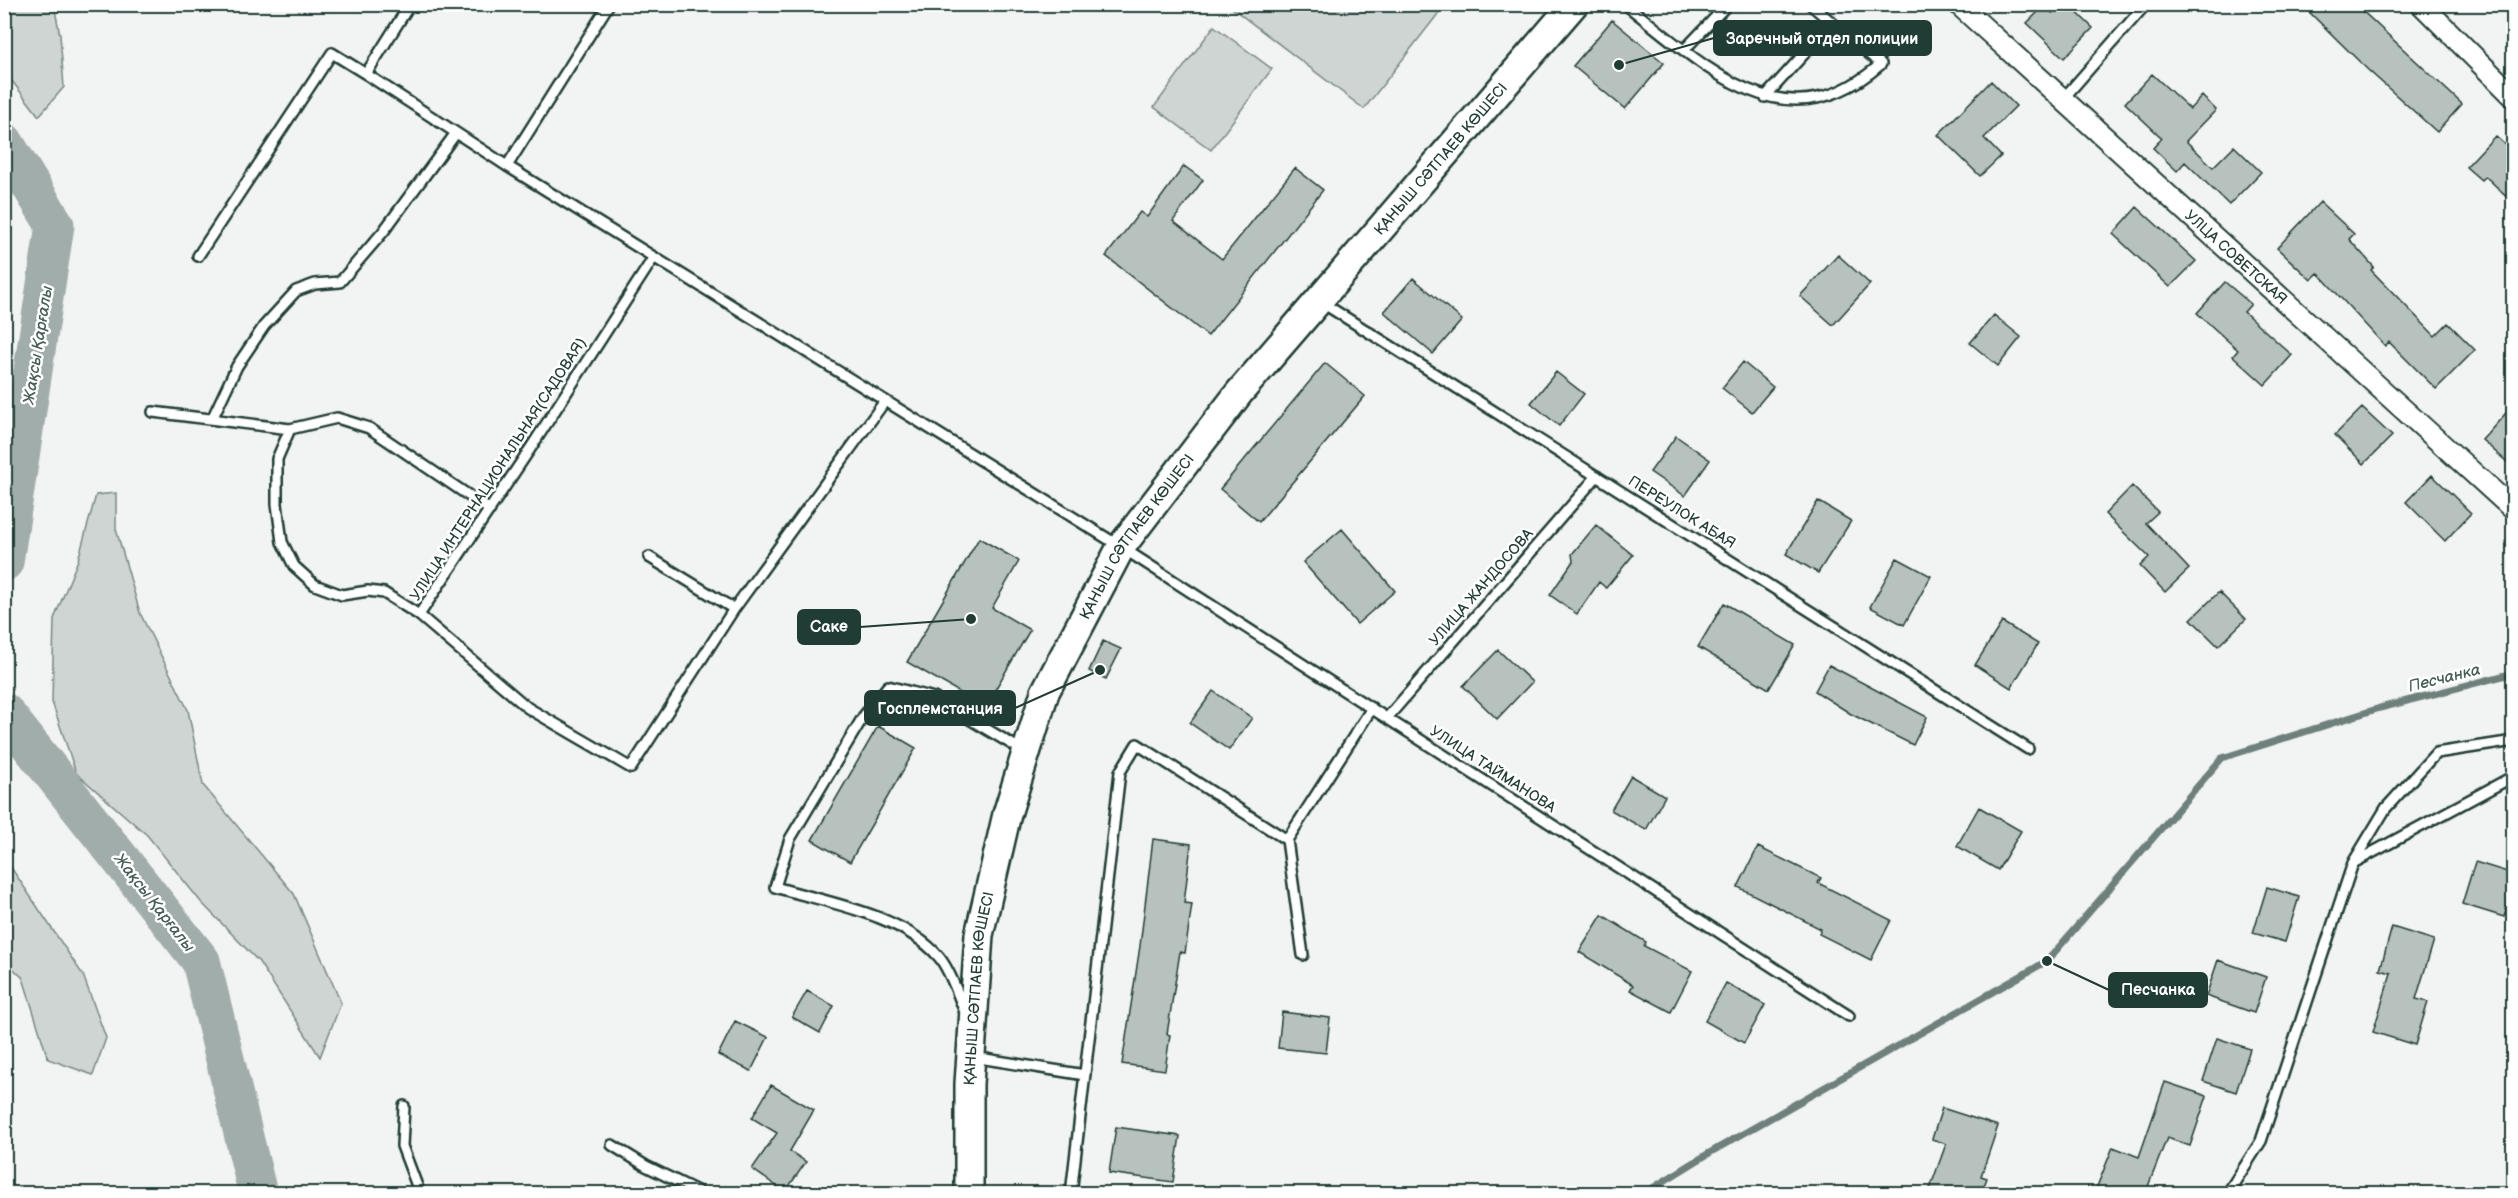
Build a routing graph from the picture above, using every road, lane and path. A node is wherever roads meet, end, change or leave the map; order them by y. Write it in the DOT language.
graph roads {
  1 [pos="410,4"];
  2 [pos="609,4"];
  3 [pos="1574,4"];
  4 [pos="1625,4"];
  5 [pos="1728,4"];
  6 [pos="1810,4"];
  7 [pos="1958,4"];
  8 [pos="2146,4"];
  9 [pos="2421,4"];
  10 [pos="1832,23"];
  11 [pos="1684,50"];
  12 [pos="366,74"];
  13 [pos="1765,97"];
  14 [pos="2514,97"];
  15 [pos="2063,99"];
  16 [pos="456,133"];
  17 [pos="507,166"];
  18 [pos="198,256"];
  19 [pos="654,257"];
  20 [pos="1319,301"];
  21 [pos="885,401"];
  22 [pos="153,412"];
  23 [pos="213,419"];
  24 [pos="290,429"];
  25 [pos="1597,476"];
  26 [pos="490,510"];
  27 [pos="2514,510"];
  28 [pos="1121,547"];
  29 [pos="649,557"];
  30 [pos="734,609"];
  31 [pos="419,615"];
  32 [pos="1372,708"];
  33 [pos="1388,718"];
  34 [pos="2514,741"];
  35 [pos="2028,749"];
  36 [pos="1026,753"];
  37 [pos="2514,776"];
  38 [pos="1287,840"];
  39 [pos="2353,863"];
  40 [pos="1303,955"];
  41 [pos="1849,1016"];
  42 [pos="973,1028"];
  43 [pos="971,1057"];
  44 [pos="1084,1075"];
  45 [pos="404,1106"];
  46 [pos="612,1145"];
  47 [pos="420,1194"];
  48 [pos="703,1194"];
  49 [pos="969,1194"];
  50 [pos="1071,1194"];
  51 [pos="2227,1194"];
  1 -- 12 [label="lane"];
  2 -- 17 [label="lane"];
  3 -- 20 [label="street, ҚАНЫШ СӘТПАЕВ КӨШЕСІ"];
  4 -- 11 [label="lane"];
  5 -- 11 [label="lane"];
  6 -- 10 [label="lane"];
  7 -- 15 [label="street, УЛЦА СОВЕТСКАЯ"];
  8 -- 15 [label="lane"];
  9 -- 14 [label="street"];
  10 -- 13 [label="lane"];
  10 -- 13 [label="lane"];
  11 -- 13 [label="lane"];
  12 -- 16 [label="lane, УЛИЦА ТАЙМАНОВА"];
  12 -- 18 [label="lane, УЛИЦА ТАЙМАНОВА"];
  15 -- 27 [label="street, УЛЦА СОВЕТСКАЯ"];
  16 -- 17 [label="lane, УЛИЦА ТАЙМАНОВА"];
  16 -- 23 [label="lane"];
  17 -- 19 [label="lane, УЛИЦА ТАЙМАНОВА"];
  19 -- 21 [label="lane, УЛИЦА ТАЙМАНОВА"];
  19 -- 26 [label="lane, УЛИЦА ИНТЕРНАЦИОНАЛЬНАЯ(САДОВАЯ)"];
  20 -- 25 [label="lane, ПЕРЕУЛОК АБАЯ"];
  20 -- 28 [label="street, ҚАНЫШ СӘТПАЕВ КӨШЕСІ"];
  21 -- 28 [label="lane, УЛИЦА ТАЙМАНОВА"];
  21 -- 30 [label="lane, УЛИЦА ИНТЕРНАЦИОНАЛЬНАЯ(САДОВАЯ)"];
  22 -- 23 [label="lane"];
  23 -- 24 [label="lane"];
  24 -- 26 [label="lane"];
  24 -- 31 [label="lane"];
  25 -- 33 [label="lane, УЛИЦА ЖАНДОСОВА"];
  25 -- 35 [label="lane, ПЕРЕУЛОК АБАЯ"];
  26 -- 31 [label="lane, УЛИЦА ИНТЕРНАЦИОНАЛЬНАЯ(САДОВАЯ)"];
  28 -- 32 [label="lane, УЛИЦА ТАЙМАНОВА"];
  28 -- 36 [label="street, ҚАНЫШ СӘТПАЕВ КӨШЕСІ"];
  29 -- 30 [label="lane"];
  30 -- 31 [label="lane, УЛИЦА ИНТЕРНАЦИОНАЛЬНАЯ(САДОВАЯ)"];
  32 -- 33 [label="lane, УЛИЦА ТАЙМАНОВА"];
  32 -- 38 [label="lane"];
  33 -- 41 [label="lane, УЛИЦА ТАЙМАНОВА"];
  34 -- 39 [label="lane"];
  36 -- 42 [label="street, ҚАНЫШ СӘТПАЕВ КӨШЕСІ"];
  36 -- 42 [label="lane"];
  37 -- 39 [label="lane"];
  38 -- 40 [label="lane"];
  38 -- 44 [label="lane"];
  39 -- 51 [label="lane"];
  42 -- 43 [label="street, ҚАНЫШ СӘТПАЕВ КӨШЕСІ"];
  43 -- 44 [label="lane"];
  43 -- 49 [label="street, ҚАНЫШ СӘТПАЕВ КӨШЕСІ"];
  44 -- 50 [label="lane"];
  45 -- 47 [label="lane"];
  46 -- 48 [label="lane"];
}
